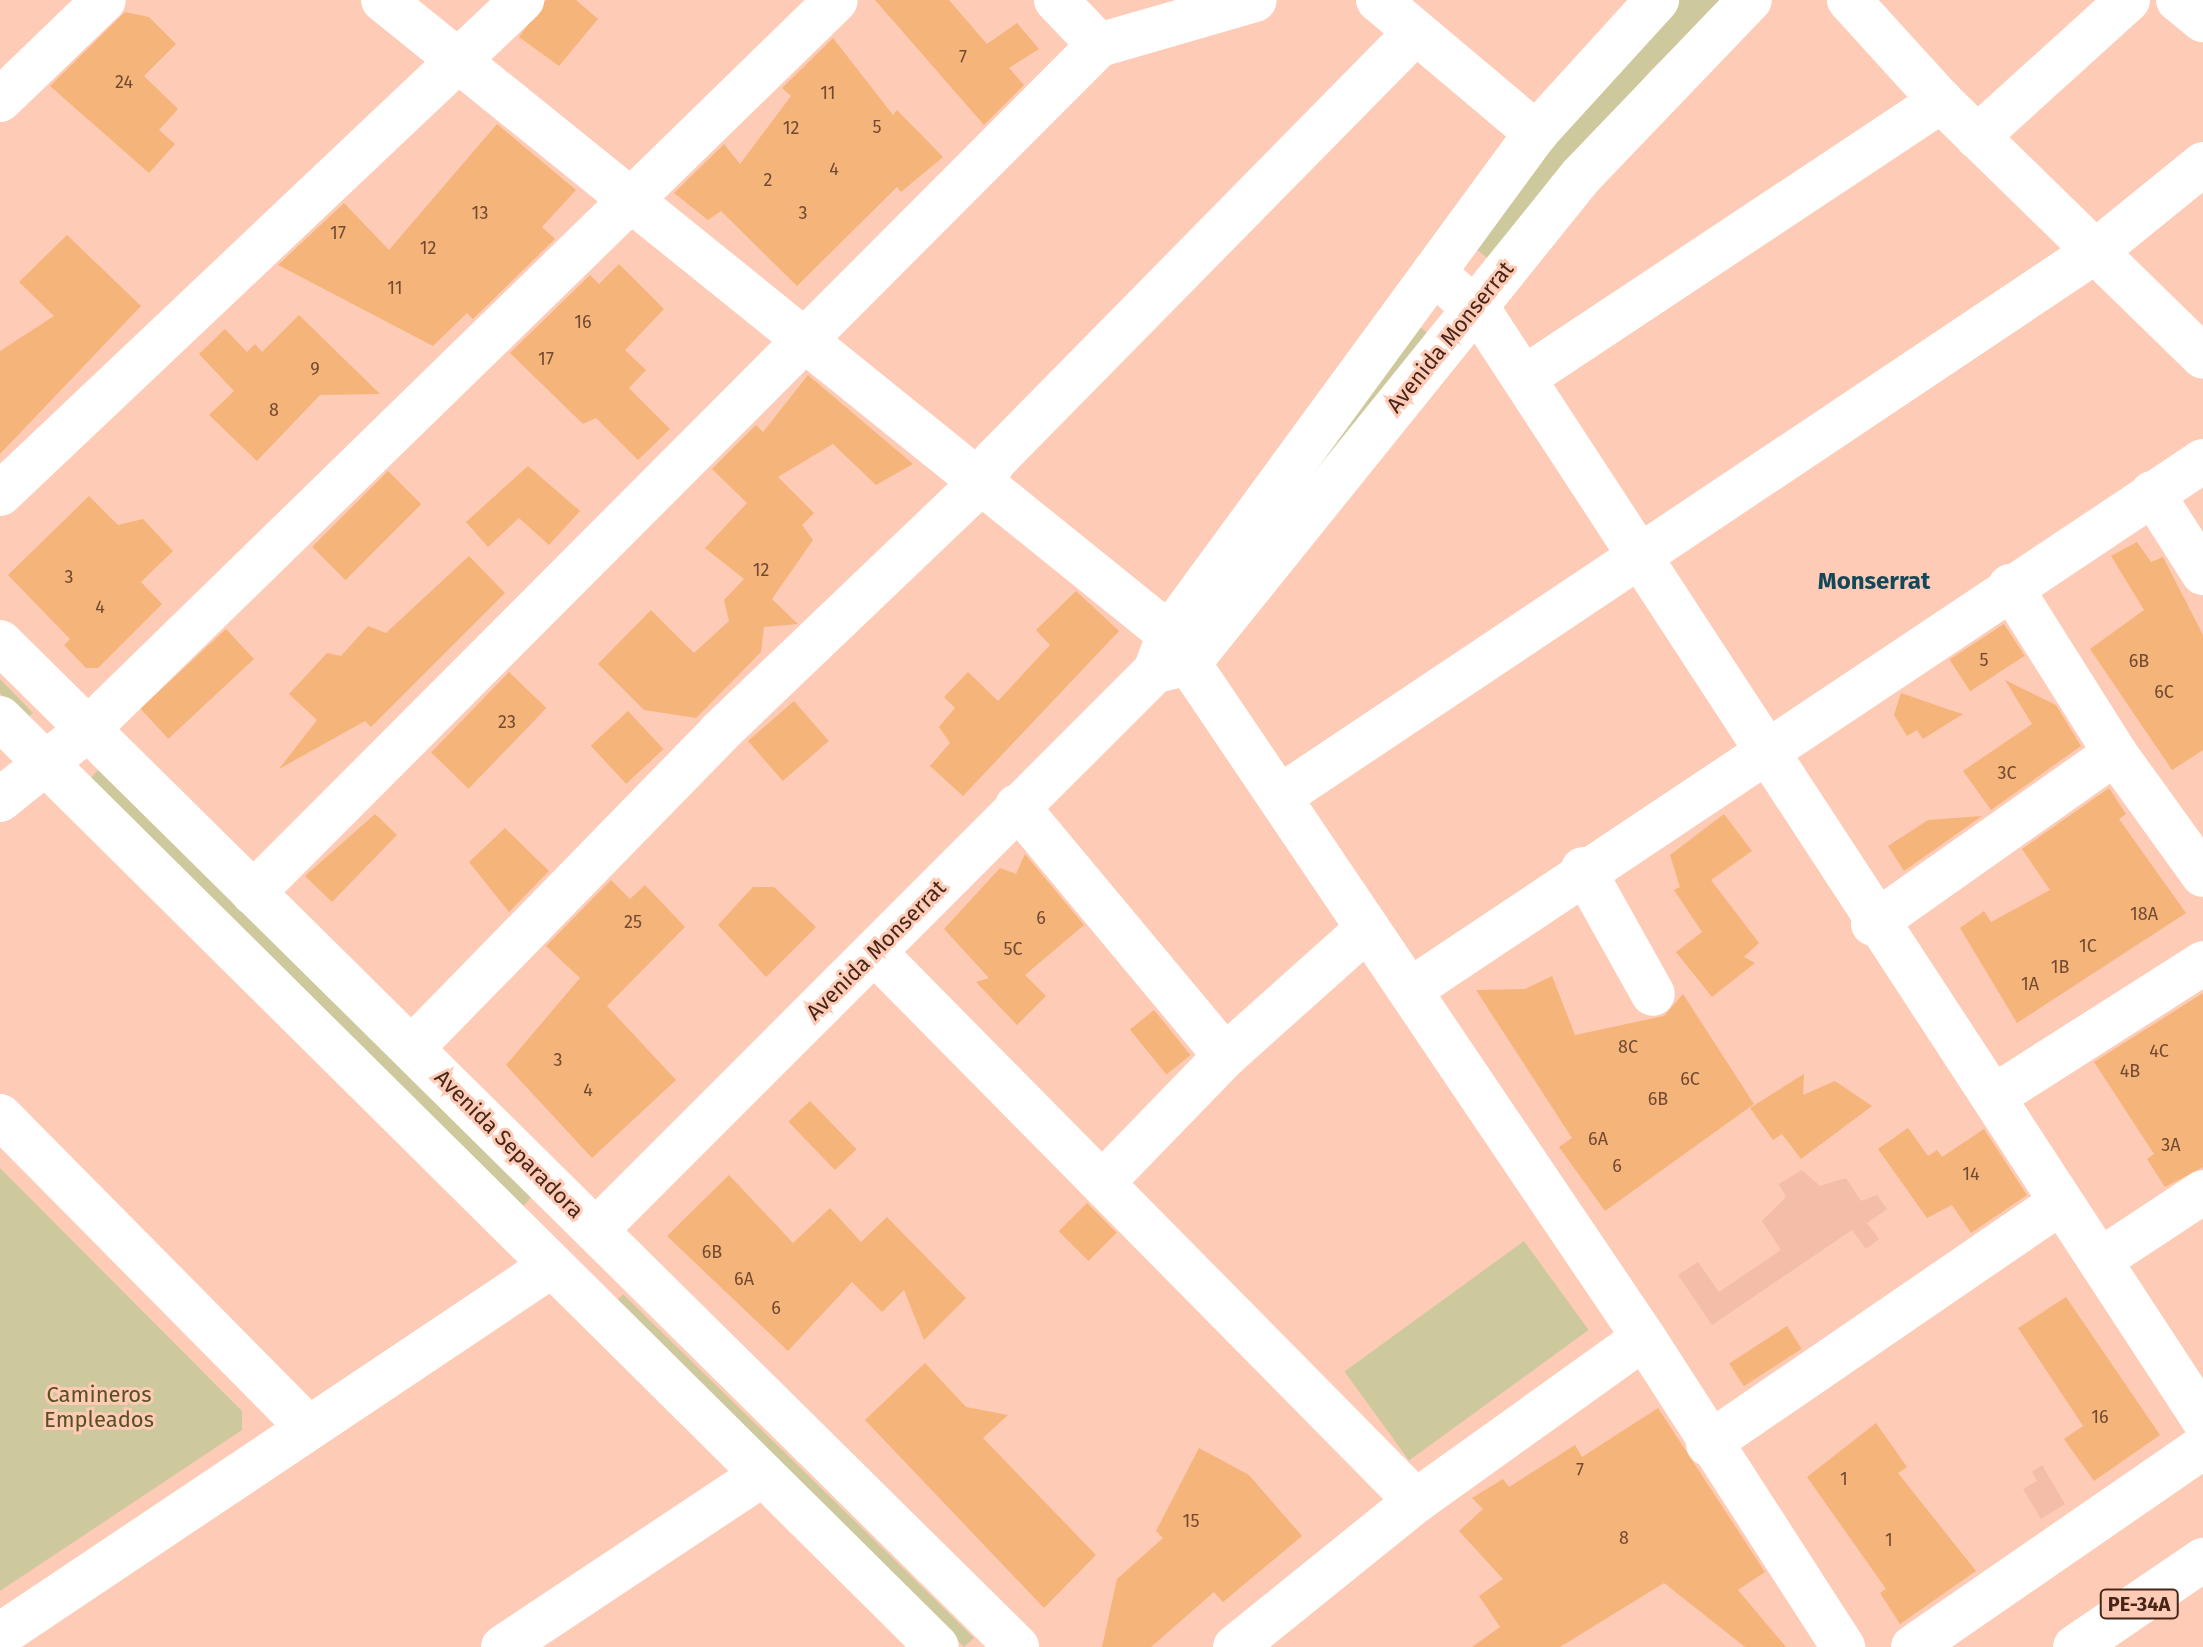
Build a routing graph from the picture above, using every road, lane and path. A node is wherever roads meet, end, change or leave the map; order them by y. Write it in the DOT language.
graph roads {
  1 [pos="104,0"];
  2 [pos="383,0"];
  3 [pos="522,0"];
  4 [pos="836,0"];
  5 [pos="1056,0"];
  6 [pos="1255,0"];
  7 [pos="1378,0"];
  8 [pos="1657,0"];
  9 [pos="1750,0"];
  10 [pos="1849,0"];
  11 [pos="2128,0"];
  12 [pos="2178,0"];
  13 [pos="2203,20"];
  14 [pos="1415,33"];
  15 [pos="1099,45"];
  16 [pos="462,63"];
  17 [pos="0,100"];
  18 [pos="1941,101"];
  19 [pos="1536,133"];
  20 [pos="1977,137"];
  21 [pos="2203,164"];
  22 [pos="630,201"];
  23 [pos="2096,251"];
  24 [pos="1434,272"];
  25 [pos="1474,307"];
  26 [pos="803,342"];
  27 [pos="2203,357"];
  28 [pos="1524,378"];
  29 [pos="2203,461"];
  30 [pos="981,483"];
  31 [pos="2152,493"];
  32 [pos="0,494"];
  33 [pos="1641,554"];
  34 [pos="2203,573"];
  35 [pos="2010,586"];
  36 [pos="0,642"];
  37 [pos="1171,656"];
  38 [pos="0,718"];
  39 [pos="88,729"];
  40 [pos="1761,749"];
  41 [pos="2115,753"];
  42 [pos="49,766"];
  43 [pos="1281,796"];
  44 [pos="0,800"];
  45 [pos="1017,806"];
  46 [pos="1583,869"];
  47 [pos="2203,875"];
  48 [pos="253,893"];
  49 [pos="1873,924"];
  50 [pos="1367,929"];
  51 [pos="875,953"];
  52 [pos="2203,963"];
  53 [pos="1410,990"];
  54 [pos="1653,994"];
  55 [pos="412,1048"];
  56 [pos="1225,1056"];
  57 [pos="1993,1097"];
  58 [pos="0,1116"];
  59 [pos="1104,1181"];
  60 [pos="2203,1192"];
  61 [pos="2060,1203"];
  62 [pos="597,1229"];
  63 [pos="2100,1260"];
  64 [pos="550,1267"];
  65 [pos="1644,1338"];
  66 [pos="2203,1419"];
  67 [pos="306,1425"];
  68 [pos="1708,1444"];
  69 [pos="2203,1447"];
  70 [pos="763,1474"];
  71 [pos="1416,1501"];
  72 [pos="2203,1560"];
  73 [pos="0,1638"];
  74 [pos="5,1647"];
  75 [pos="503,1647"];
  76 [pos="937,1647"];
  77 [pos="1017,1647"];
  78 [pos="1235,1647"];
  79 [pos="1843,1647"];
  80 [pos="1913,1647"];
  81 [pos="2075,1647"];
  1 -- 17 [label="main road"];
  2 -- 16 [label="main road"];
  3 -- 16 [label="main road"];
  4 -- 22 [label="main road"];
  5 -- 15 [label="main road"];
  6 -- 15 [label="main road"];
  7 -- 14 [label="main road"];
  8 -- 19 [label="main road, Avenida Monserrat"];
  9 -- 25 [label="main road, Avenida Monserrat"];
  10 -- 18 [label="main road"];
  11 -- 20 [label="main road"];
  12 -- 13 [label="main road"];
  14 -- 19 [label="main road"];
  14 -- 30 [label="main road"];
  15 -- 26 [label="main road"];
  16 -- 22 [label="main road"];
  16 -- 32 [label="main road"];
  18 -- 20 [label="main road"];
  18 -- 28 [label="main road"];
  19 -- 24 [label="main road, Avenida Monserrat"];
  20 -- 23 [label="main road"];
  21 -- 23 [label="main road"];
  22 -- 26 [label="main road"];
  22 -- 39 [label="main road"];
  23 -- 27 [label="main road"];
  23 -- 33 [label="main road"];
  24 -- 25 [label="main road"];
  24 -- 37 [label="main road, Avenida Monserrat"];
  25 -- 28 [label="main road"];
  25 -- 37 [label="main road, Avenida Monserrat"];
  26 -- 30 [label="main road"];
  26 -- 48 [label="main road"];
  28 -- 33 [label="main road"];
  29 -- 31 [label="main road"];
  30 -- 37 [label="main road"];
  30 -- 55 [label="main road"];
  31 -- 34 [label="main road"];
  31 -- 35 [label="main road"];
  33 -- 40 [label="main road"];
  33 -- 43 [label="main road"];
  35 -- 40 [label="main road"];
  35 -- 41 [label="main road"];
  36 -- 39 [label="main road, Avenida Separadora"];
  37 -- 43 [label="main road"];
  37 -- 45 [label="main road, Avenida Monserrat"];
  38 -- 42 [label="main road"];
  39 -- 42 [label="main road"];
  39 -- 48 [label="main road, Avenida Separadora"];
  40 -- 46 [label="main road"];
  40 -- 49 [label="main road"];
  41 -- 47 [label="main road"];
  41 -- 49 [label="main road"];
  42 -- 44 [label="main road"];
  42 -- 64 [label="main road"];
  43 -- 50 [label="main road"];
  45 -- 51 [label="main road, Avenida Monserrat"];
  45 -- 56 [label="main road"];
  46 -- 53 [label="main road"];
  46 -- 54 [label="main road"];
  48 -- 55 [label="main road, Avenida Separadora"];
  49 -- 57 [label="main road"];
  50 -- 53 [label="main road"];
  50 -- 56 [label="main road"];
  51 -- 59 [label="main road"];
  51 -- 62 [label="main road, Avenida Monserrat"];
  52 -- 57 [label="main road"];
  53 -- 65 [label="main road"];
  55 -- 62 [label="main road, Avenida Separadora"];
  56 -- 59 [label="main road"];
  57 -- 61 [label="main road"];
  58 -- 67 [label="main road"];
  59 -- 71 [label="main road"];
  60 -- 63 [label="main road"];
  61 -- 63 [label="main road"];
  61 -- 68 [label="main road"];
  62 -- 77 [label="main road, Avenida Separadora"];
  63 -- 66 [label="main road"];
  64 -- 67 [label="main road"];
  64 -- 70 [label="main road"];
  65 -- 68 [label="main road"];
  65 -- 71 [label="main road"];
  67 -- 73 [label="main road"];
  68 -- 79 [label="main road"];
  69 -- 80 [label="main road"];
  70 -- 75 [label="main road"];
  70 -- 76 [label="main road"];
  71 -- 78 [label="main road"];
  72 -- 81 [label="main road, PE-34A"];
  73 -- 74 [label="main road"];
}
